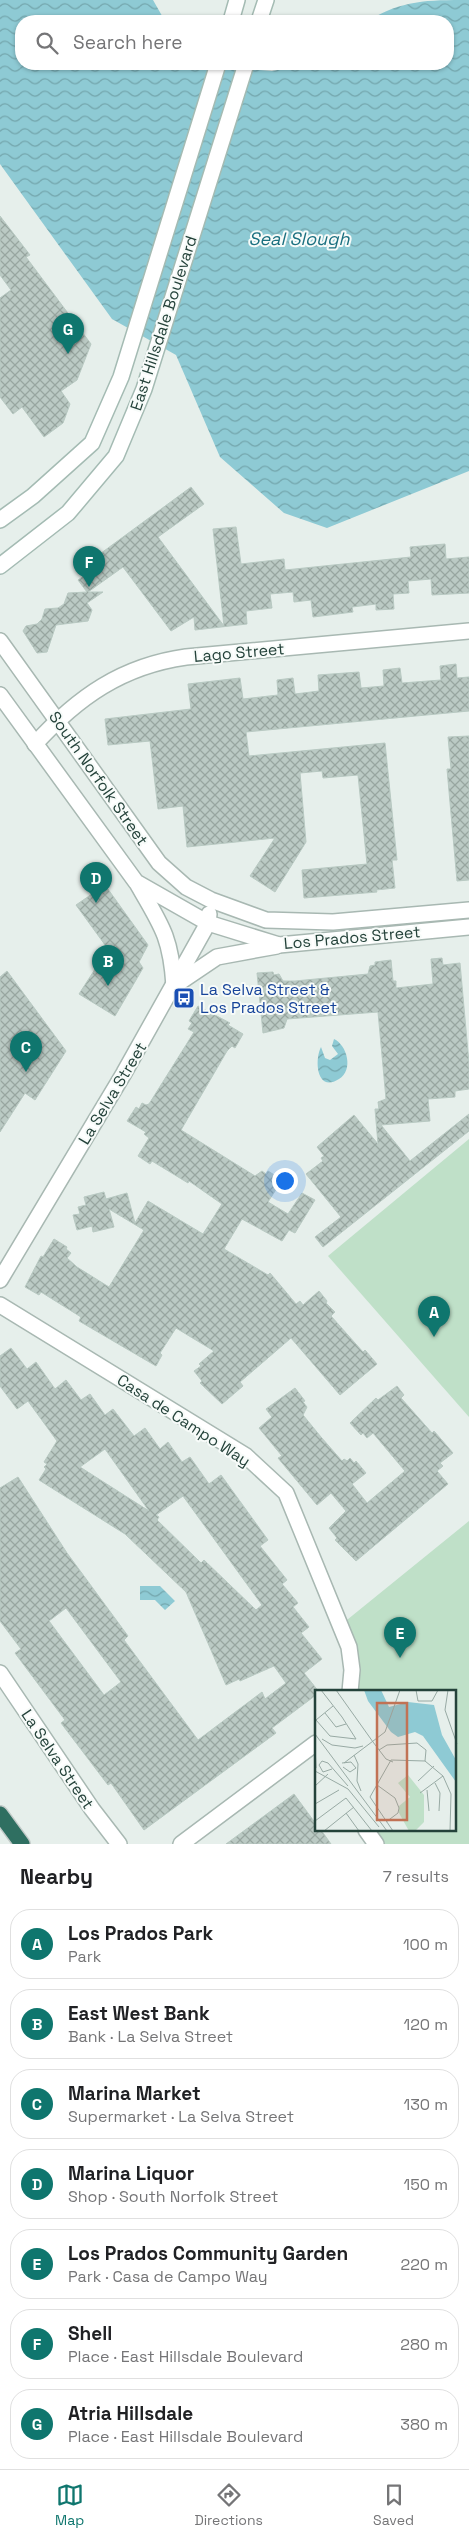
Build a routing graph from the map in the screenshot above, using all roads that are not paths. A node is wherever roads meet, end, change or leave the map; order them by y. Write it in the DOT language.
graph roads {
  1 [pos="237,0"];
  2 [pos="233,15"];
  3 [pos="216,70"];
  4 [pos="244,70"];
  5 [pos="0,520"];
  6 [pos="0,566"];
  7 [pos="469,631"];
  8 [pos="0,642"];
  9 [pos="0,695"];
  10 [pos="58,720"];
  11 [pos="35,744"];
  12 [pos="136,882"];
  13 [pos="211,900"];
  14 [pos="469,910"];
  15 [pos="208,923"];
  16 [pos="469,927"];
  17 [pos="279,945"];
  18 [pos="174,986"];
  19 [pos="0,1280"];
  20 [pos="0,1305"];
  21 [pos="0,1673"];
  22 [pos="350,1690"];
  23 [pos="314,1752"];
  24 [pos="0,1814"];
  25 [pos="367,1832"];
  26 [pos="22,1844"];
  27 [pos="119,1844"];
  28 [pos="181,1844"];
  29 [pos="376,1844"];
  1 -- 2 [label="street"];
  3 -- 5 [label="street, East Hillsdale Boulevard"];
  4 -- 6 [label="street, East Hillsdale Boulevard"];
  7 -- 10 [label="street, Lago Street"];
  8 -- 10 [label="street, South Norfolk Street"];
  9 -- 11 [label="street, South Norfolk Street"];
  10 -- 11 [label="street, Lago Street"];
  10 -- 13 [label="street, South Norfolk Street"];
  11 -- 12 [label="street, South Norfolk Street"];
  12 -- 15 [label="street, South Norfolk Street"];
  12 -- 18 [label="street"];
  13 -- 14 [label="street, Los Prados Street"];
  13 -- 15 [label="street, La Selva Street"];
  15 -- 17 [label="street, Los Prados Street"];
  15 -- 18 [label="street, La Selva Street"];
  16 -- 17 [label="street, Los Prados Street"];
  17 -- 18 [label="street"];
  18 -- 19 [label="street, La Selva Street"];
  20 -- 22 [label="street, Casa de Campo Way"];
  21 -- 27 [label="street, La Selva Street"];
  23 -- 28 [label="street"];
  24 -- 26 [label="highway"];
  25 -- 29 [label="street"];
}
